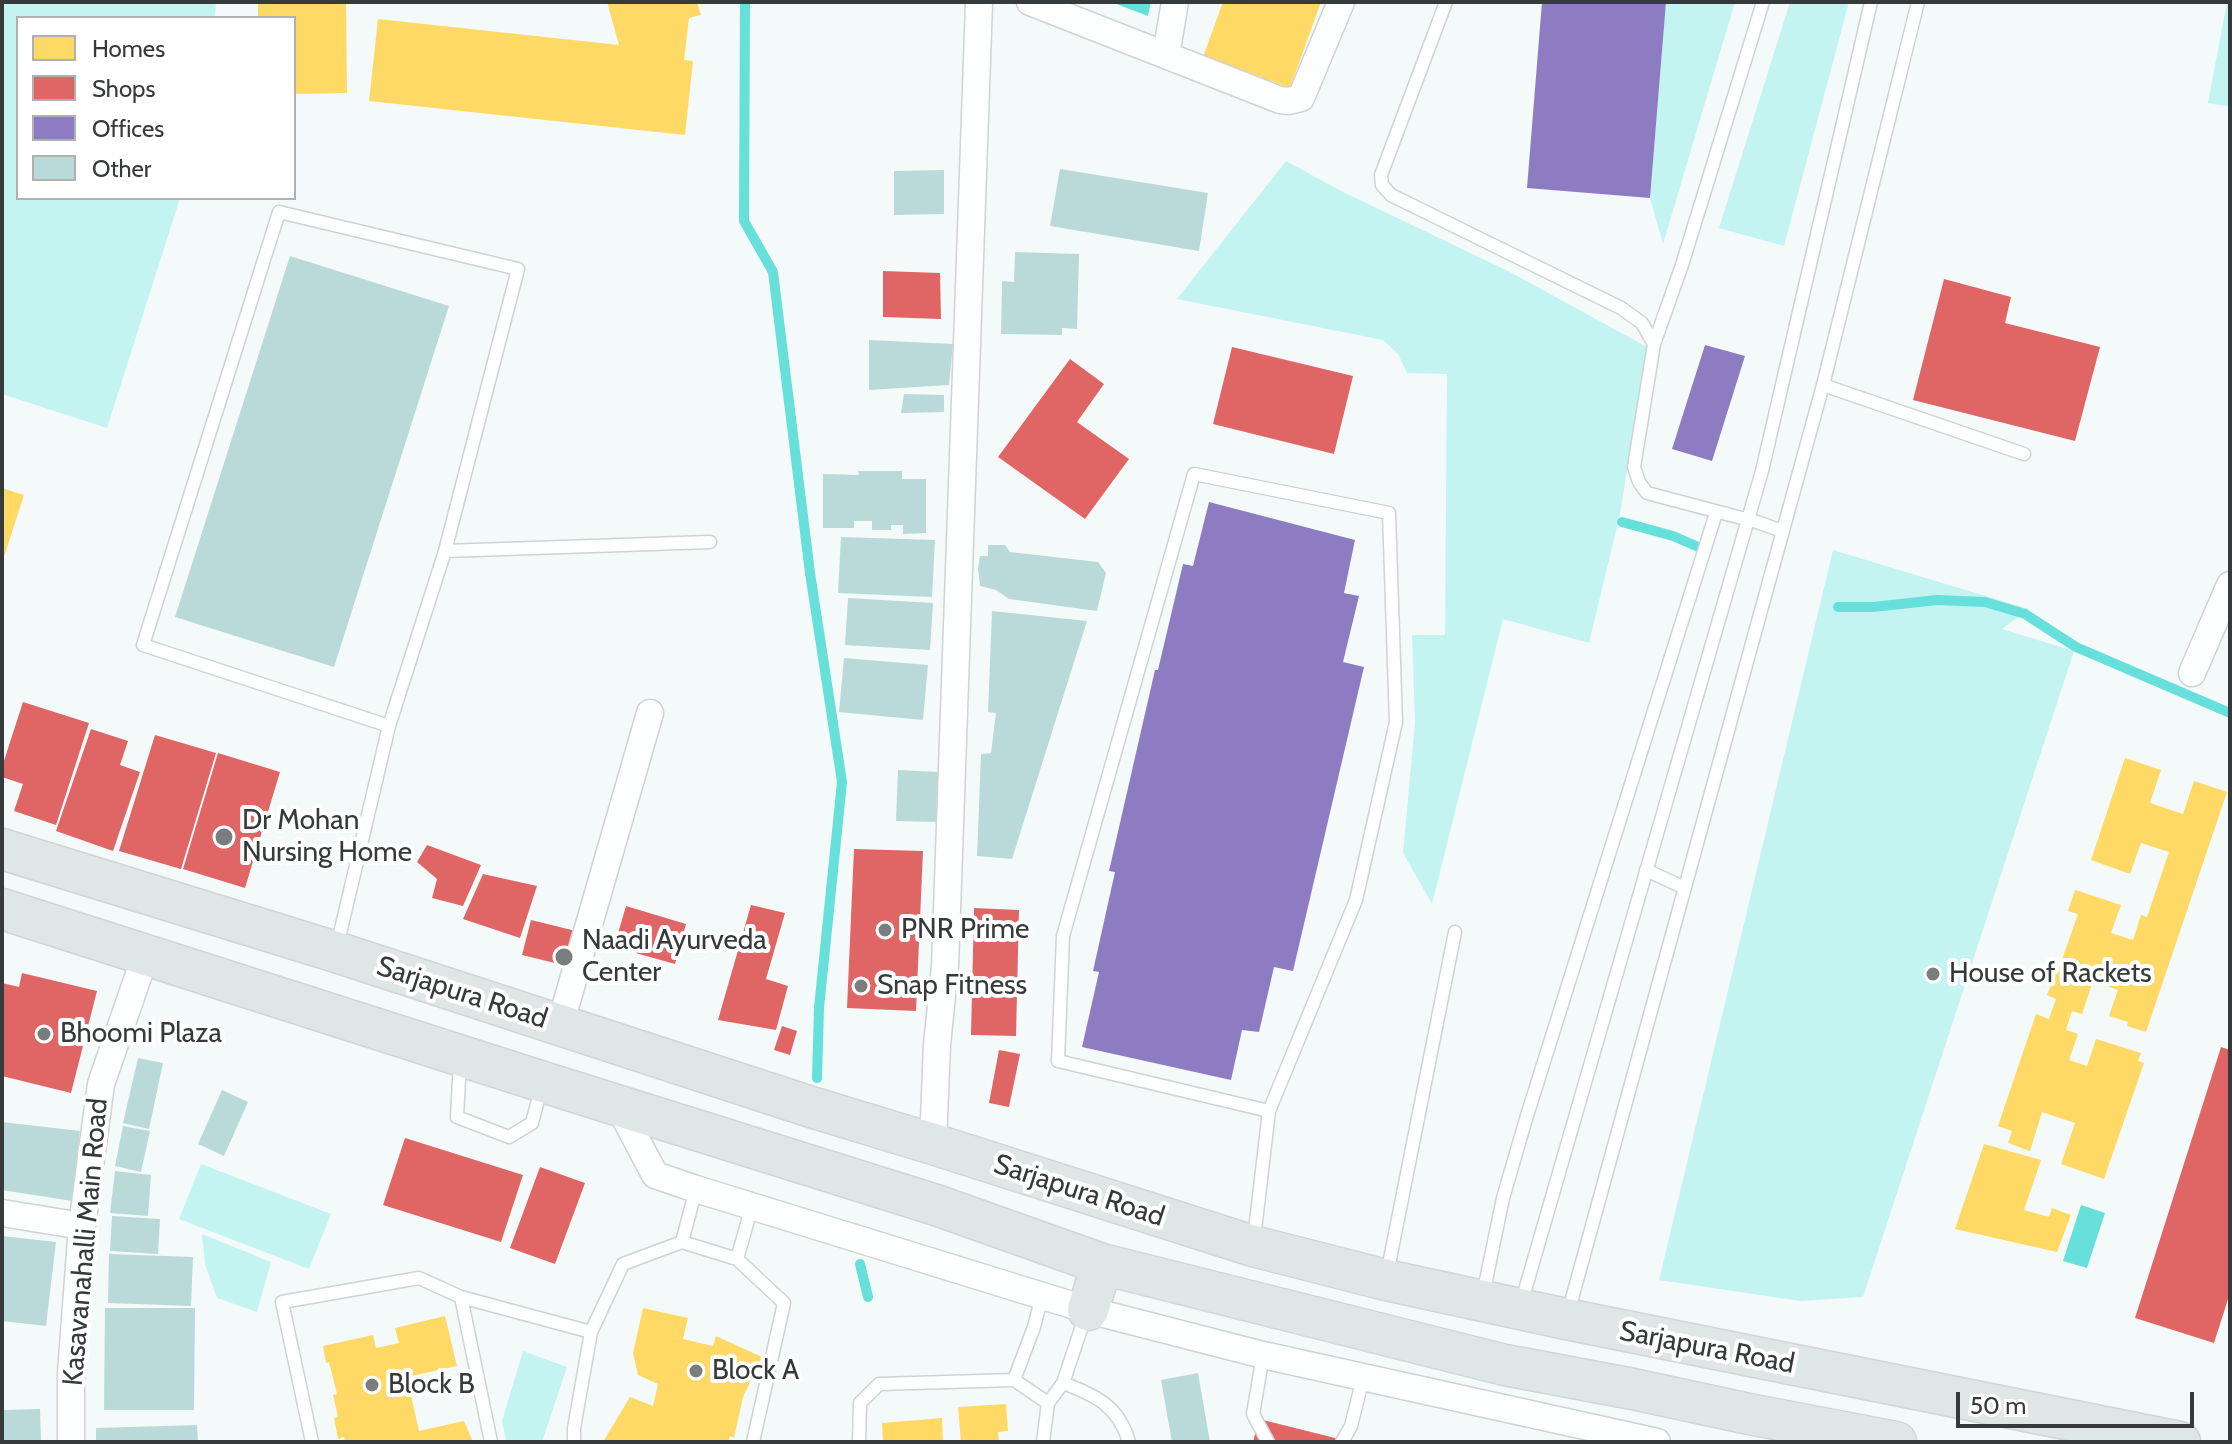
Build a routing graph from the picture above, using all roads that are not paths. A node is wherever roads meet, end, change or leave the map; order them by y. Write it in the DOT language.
graph roads {
  1 [pos="979,2"];
  2 [pos="1030,2"];
  3 [pos="1175,2"];
  4 [pos="1341,2"];
  5 [pos="1446,2"];
  6 [pos="1763,2"];
  7 [pos="1871,2"];
  8 [pos="1918,2"];
  9 [pos="1166,55"];
  10 [pos="1654,344"];
  11 [pos="1823,385"];
  12 [pos="2024,454"];
  13 [pos="1716,513"];
  14 [pos="1747,520"];
  15 [pos="1782,531"];
  16 [pos="710,542"];
  17 [pos="445,551"];
  18 [pos="2230,585"];
  19 [pos="2192,673"];
  20 [pos="650,713"];
  21 [pos="389,726"];
  22 [pos="2,849"];
  23 [pos="1646,870"];
  24 [pos="1685,888"];
  25 [pos="2,909"];
  26 [pos="1455,932"];
  27 [pos="336,952"];
  28 [pos="146,954"];
  29 [pos="560,1025"];
  30 [pos="460,1055"];
  31 [pos="543,1082"];
  32 [pos="618,1105"];
  33 [pos="1269,1111"];
  34 [pos="933,1144"];
  35 [pos="696,1189"];
  36 [pos="752,1206"];
  37 [pos="2,1213"];
  38 [pos="82,1226"];
  39 [pos="682,1242"];
  40 [pos="1253,1246"];
  41 [pos="737,1259"];
  42 [pos="1102,1264"];
  43 [pos="1386,1280"];
  44 [pos="1042,1296"];
  45 [pos="461,1297"];
  46 [pos="1481,1300"];
  47 [pos="1520,1308"];
  48 [pos="1088,1310"];
  49 [pos="1566,1319"];
  50 [pos="591,1332"];
  51 [pos="1263,1355"];
  52 [pos="1505,1365"];
  53 [pos="1551,1374"];
  54 [pos="1363,1378"];
  55 [pos="1014,1380"];
  56 [pos="1063,1383"];
  57 [pos="1048,1403"];
  58 [pos="71,1442"];
  59 [pos="312,1442"];
  60 [pos="491,1442"];
  61 [pos="574,1442"];
  62 [pos="753,1442"];
  63 [pos="859,1442"];
  64 [pos="1043,1442"];
  65 [pos="1129,1442"];
  66 [pos="1268,1442"];
  67 [pos="1342,1442"];
  68 [pos="1657,1442"];
  69 [pos="1896,1442"];
  70 [pos="2180,1442"];
  1 -- 34 [label="street"];
  2 -- 9 [label="street"];
  3 -- 9 [label="street"];
  4 -- 9 [label="street"];
  5 -- 10 [label="lane"];
  6 -- 10 [label="lane"];
  7 -- 14 [label="lane"];
  8 -- 11 [label="lane"];
  10 -- 13 [label="lane"];
  11 -- 12 [label="lane"];
  11 -- 15 [label="lane"];
  13 -- 14 [label="lane"];
  13 -- 46 [label="lane"];
  14 -- 15 [label="lane"];
  14 -- 23 [label="lane"];
  15 -- 24 [label="lane"];
  16 -- 17 [label="lane"];
  17 -- 21 [label="lane"];
  17 -- 21 [label="lane"];
  18 -- 19 [label="street"];
  20 -- 29 [label="street"];
  21 -- 27 [label="lane"];
  22 -- 27 [label="main road, Sarjapura Road"];
  23 -- 24 [label="lane"];
  23 -- 47 [label="lane"];
  24 -- 49 [label="lane"];
  25 -- 28 [label="main road, Sarjapura Road"];
  26 -- 43 [label="lane"];
  27 -- 29 [label="main road, Sarjapura Road"];
  28 -- 30 [label="main road, Sarjapura Road"];
  28 -- 38 [label="street, Kasavanahalli Main Road"];
  29 -- 34 [label="main road, Sarjapura Road"];
  30 -- 31 [label="main road, Sarjapura Road"];
  30 -- 31 [label="lane"];
  31 -- 32 [label="main road, Sarjapura Road"];
  32 -- 35 [label="street"];
  32 -- 42 [label="main road, Sarjapura Road"];
  33 -- 33 [label="lane"];
  33 -- 40 [label="lane"];
  34 -- 40 [label="main road, Sarjapura Road"];
  35 -- 36 [label="street"];
  35 -- 39 [label="lane"];
  36 -- 41 [label="lane"];
  36 -- 44 [label="street"];
  37 -- 38 [label="street"];
  38 -- 58 [label="street, Kasavanahalli Main Road"];
  39 -- 41 [label="lane"];
  39 -- 50 [label="lane"];
  40 -- 43 [label="main road, Sarjapura Road"];
  41 -- 62 [label="lane"];
  42 -- 48 [label="main road"];
  42 -- 52 [label="main road, Sarjapura Road"];
  43 -- 46 [label="main road, Sarjapura Road"];
  44 -- 48 [label="street"];
  44 -- 55 [label="lane"];
  45 -- 50 [label="lane"];
  45 -- 59 [label="lane"];
  45 -- 60 [label="lane"];
  46 -- 47 [label="main road, Sarjapura Road"];
  47 -- 49 [label="main road, Sarjapura Road"];
  47 -- 52 [label="main road"];
  48 -- 51 [label="street"];
  48 -- 56 [label="lane"];
  49 -- 53 [label="main road"];
  49 -- 70 [label="main road, Sarjapura Road"];
  50 -- 61 [label="lane"];
  51 -- 54 [label="street"];
  51 -- 66 [label="lane"];
  52 -- 53 [label="main road, Sarjapura Road"];
  53 -- 69 [label="main road, Sarjapura Road"];
  54 -- 67 [label="lane"];
  54 -- 68 [label="street"];
  55 -- 57 [label="lane"];
  55 -- 63 [label="lane"];
  56 -- 57 [label="lane"];
  56 -- 65 [label="lane"];
  57 -- 64 [label="lane"];
}
